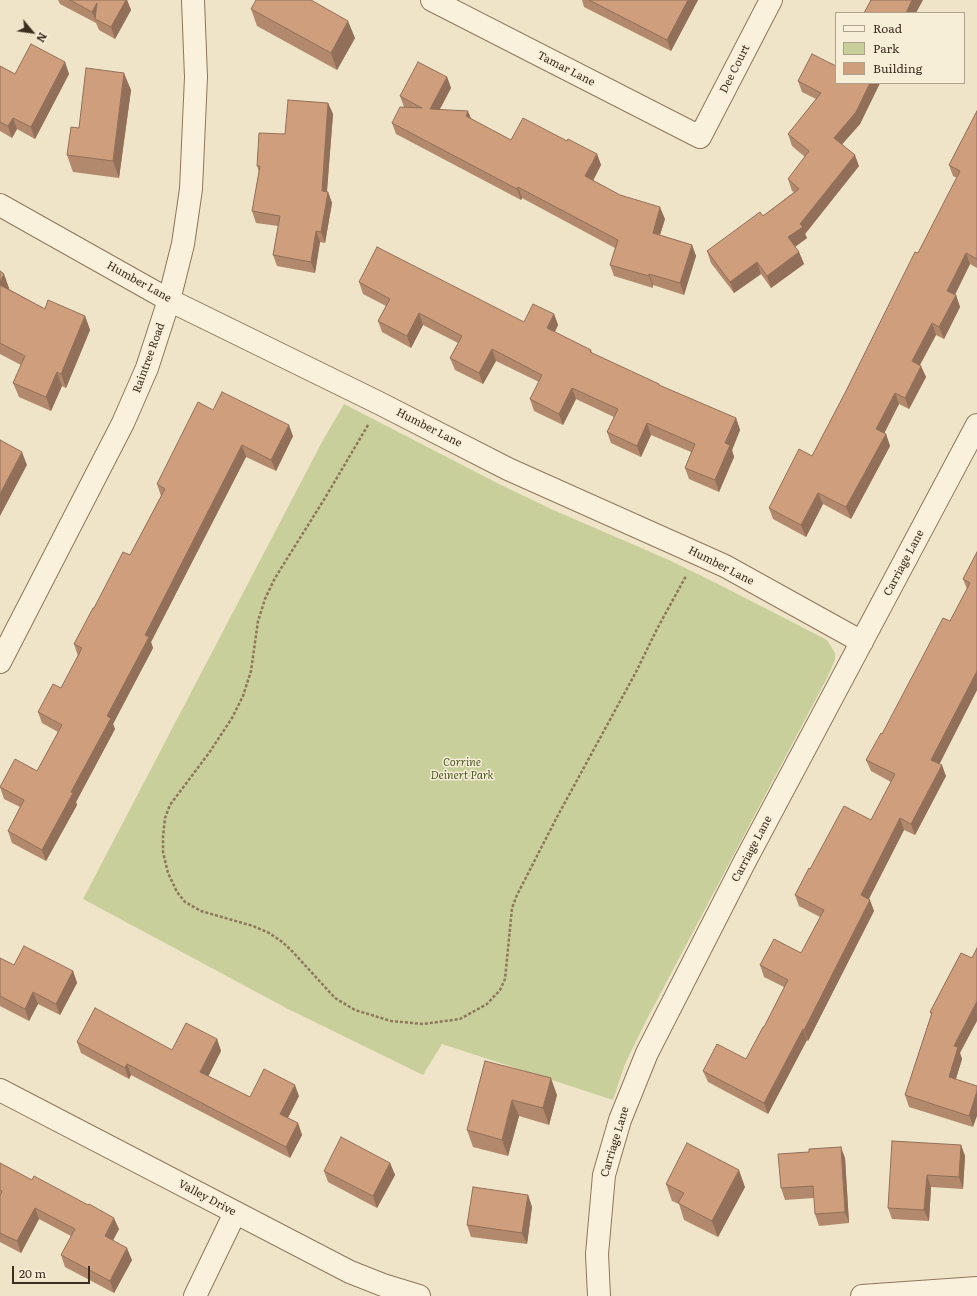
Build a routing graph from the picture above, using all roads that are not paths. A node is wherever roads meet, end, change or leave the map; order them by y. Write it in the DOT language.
graph roads {
  1 [pos="193,0"];
  2 [pos="432,0"];
  3 [pos="771,0"];
  4 [pos="700,138"];
  5 [pos="0,205"];
  6 [pos="169,300"];
  7 [pos="977,425"];
  8 [pos="5,640"];
  9 [pos="862,642"];
  10 [pos="0,662"];
  11 [pos="0,1090"];
  12 [pos="236,1213"];
  13 [pos="977,1288"];
  14 [pos="195,1296"];
  15 [pos="419,1296"];
  16 [pos="599,1296"];
  17 [pos="862,1296"];
  1 -- 6 [label="street, Raintree Road"];
  2 -- 4 [label="street, Tamar Lane"];
  3 -- 4 [label="street, Dee Court"];
  5 -- 6 [label="street, Humber Lane"];
  6 -- 8 [label="street, Raintree Road"];
  6 -- 9 [label="street, Humber Lane"];
  7 -- 9 [label="street, Carriage Lane"];
  8 -- 10 [label="street, Raintree Road"];
  9 -- 16 [label="street, Carriage Lane"];
  11 -- 12 [label="street, Valley Drive"];
  12 -- 14 [label="street"];
  12 -- 15 [label="street, Valley Drive"];
  13 -- 17 [label="street"];
}
